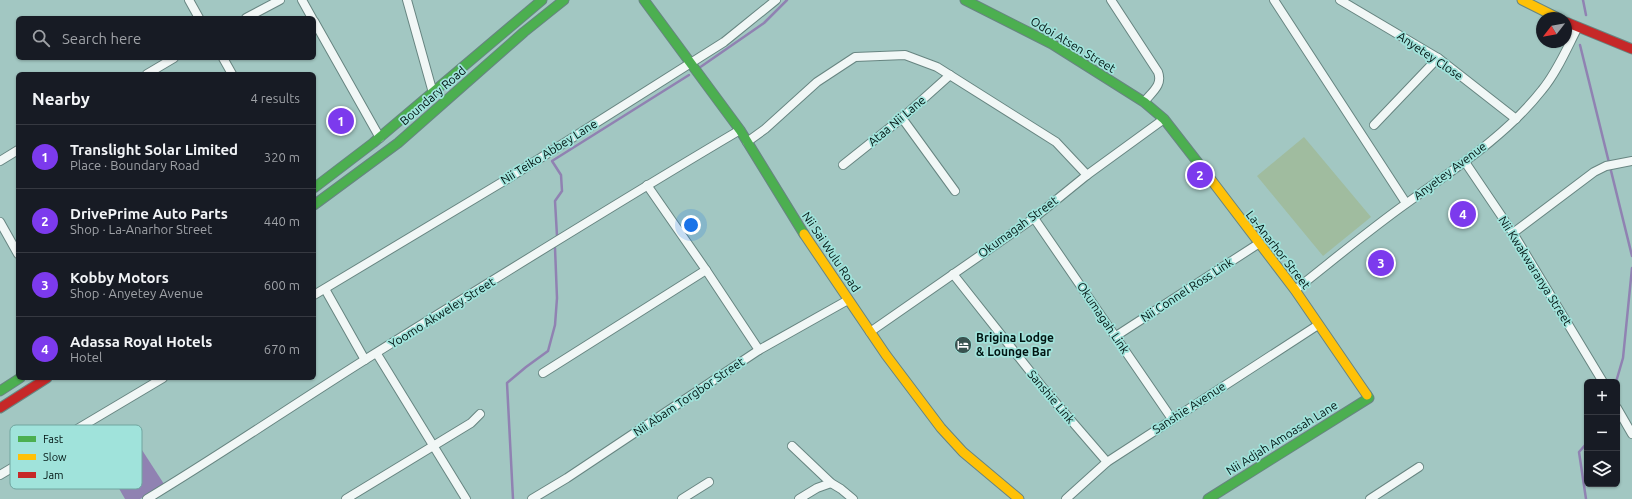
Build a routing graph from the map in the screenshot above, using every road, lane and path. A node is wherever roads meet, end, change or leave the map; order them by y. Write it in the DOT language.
graph roads {
  1 [pos="189,0"];
  2 [pos="280,0"];
  3 [pos="302,0"];
  4 [pos="407,0"];
  5 [pos="542,0"];
  6 [pos="564,0"];
  7 [pos="644,0"];
  8 [pos="776,0"];
  9 [pos="965,0"];
  10 [pos="1111,0"];
  11 [pos="1274,0"];
  12 [pos="1340,0"];
  13 [pos="1522,0"];
  14 [pos="1546,12"];
  15 [pos="198,16"];
  16 [pos="250,16"];
  17 [pos="311,16"];
  18 [pos="1572,24"];
  19 [pos="316,25"];
  20 [pos="1578,27"];
  21 [pos="1632,49"];
  22 [pos="1438,58"];
  23 [pos="171,60"];
  24 [pos="223,60"];
  25 [pos="690,62"];
  26 [pos="150,72"];
  27 [pos="231,72"];
  28 [pos="950,75"];
  29 [pos="433,93"];
  30 [pos="1144,102"];
  31 [pos="902,118"];
  32 [pos="1164,119"];
  33 [pos="1516,119"];
  34 [pos="1374,125"];
  35 [pos="740,130"];
  36 [pos="380,138"];
  37 [pos="747,142"];
  38 [pos="16,151"];
  39 [pos="0,161"];
  40 [pos="1632,161"];
  41 [pos="1465,162"];
  42 [pos="843,165"];
  43 [pos="1087,175"];
  44 [pos="647,185"];
  45 [pos="316,187"];
  46 [pos="955,191"];
  47 [pos="1406,203"];
  48 [pos="316,204"];
  49 [pos="1034,218"];
  50 [pos="0,222"];
  51 [pos="1512,233"];
  52 [pos="1258,244"];
  53 [pos="16,250"];
  54 [pos="706,270"];
  55 [pos="953,274"];
  56 [pos="325,289"];
  57 [pos="1295,290"];
  58 [pos="316,294"];
  59 [pos="848,300"];
  60 [pos="1318,325"];
  61 [pos="870,332"];
  62 [pos="1116,336"];
  63 [pos="759,350"];
  64 [pos="377,354"];
  65 [pos="365,360"];
  66 [pos="543,373"];
  67 [pos="1601,379"];
  68 [pos="17,380"];
  69 [pos="44,380"];
  70 [pos="160,380"];
  71 [pos="0,391"];
  72 [pos="1369,398"];
  73 [pos="0,408"];
  74 [pos="480,414"];
  75 [pos="1620,414"];
  76 [pos="1172,420"];
  77 [pos="84,425"];
  78 [pos="1632,434"];
  79 [pos="433,446"];
  80 [pos="792,446"];
  81 [pos="1107,462"];
  82 [pos="1419,467"];
  83 [pos="10,469"];
  84 [pos="0,475"];
  85 [pos="709,482"];
  86 [pos="831,483"];
  87 [pos="147,499"];
  88 [pos="346,499"];
  89 [pos="466,499"];
  90 [pos="532,499"];
  91 [pos="682,499"];
  92 [pos="799,499"];
  93 [pos="853,499"];
  94 [pos="1019,499"];
  95 [pos="1066,499"];
  96 [pos="1208,499"];
  97 [pos="1370,499"];
  1 -- 15 [label="street"];
  2 -- 16 [label="street"];
  3 -- 17 [label="street"];
  4 -- 29 [label="street"];
  5 -- 29 [label="street, Boundary Road"];
  6 -- 48 [label="street, Boundary Road"];
  7 -- 25 [label="street, Nii Sai Wulu Road"];
  8 -- 25 [label="street, Nii Teiko Abbey Lane"];
  9 -- 30 [label="street, Odoi Atsen Street"];
  10 -- 30 [label="street"];
  11 -- 47 [label="street"];
  12 -- 22 [label="street, Anyetey Close"];
  13 -- 14 [label="street"];
  18 -- 20 [label="street"];
  19 -- 36 [label="street"];
  20 -- 21 [label="street"];
  20 -- 33 [label="street, Anyetey Avenue"];
  22 -- 33 [label="street, Anyetey Close"];
  22 -- 34 [label="street"];
  23 -- 26 [label="street"];
  24 -- 27 [label="street"];
  25 -- 35 [label="street, Nii Sai Wulu Road"];
  25 -- 56 [label="street, Nii Teiko Abbey Lane"];
  28 -- 31 [label="street, Ataa Nii Lane"];
  28 -- 37 [label="street"];
  28 -- 43 [label="street"];
  29 -- 36 [label="street, Boundary Road"];
  30 -- 32 [label="street, Odoi Atsen Street"];
  31 -- 42 [label="street, Ataa Nii Lane"];
  31 -- 46 [label="street"];
  32 -- 43 [label="street, Okumagah Street"];
  32 -- 52 [label="street, La-Anarhor Street"];
  33 -- 41 [label="street, Anyetey Avenue"];
  35 -- 37 [label="street, Nii Sai Wulu Road"];
  35 -- 44 [label="street, Yoomo Akweley Street"];
  36 -- 45 [label="street, Boundary Road"];
  37 -- 59 [label="street, Nii Sai Wulu Road"];
  38 -- 39 [label="street"];
  40 -- 51 [label="street"];
  41 -- 47 [label="street, Anyetey Avenue"];
  41 -- 51 [label="street, Nii Kwakwaranya Street"];
  43 -- 49 [label="street, Okumagah Street"];
  44 -- 54 [label="street"];
  44 -- 64 [label="street, Yoomo Akweley Street"];
  47 -- 57 [label="street, Anyetey Avenue"];
  49 -- 55 [label="street, Okumagah Street"];
  49 -- 62 [label="street, Okumagah Link"];
  50 -- 53 [label="street"];
  51 -- 67 [label="street, Nii Kwakwaranya Street"];
  52 -- 57 [label="street, La-Anarhor Street"];
  52 -- 62 [label="street, Nii Connel Ross Link"];
  54 -- 63 [label="street"];
  54 -- 66 [label="street"];
  55 -- 61 [label="street, Okumagah Street"];
  55 -- 81 [label="street, Sanshie Link"];
  56 -- 58 [label="street, Nii Teiko Abbey Lane"];
  56 -- 65 [label="street"];
  57 -- 60 [label="street, La-Anarhor Street"];
  59 -- 61 [label="street, Nii Sai Wulu Road"];
  59 -- 63 [label="street, Nii Abam Torgbor Street"];
  60 -- 72 [label="street, La-Anarhor Street"];
  60 -- 76 [label="street, Sanshie Avenue"];
  61 -- 94 [label="street, Nii Sai Wulu Road"];
  62 -- 76 [label="street, Okumagah Link"];
  63 -- 90 [label="street, Nii Abam Torgbor Street"];
  64 -- 65 [label="street, Yoomo Akweley Street"];
  64 -- 79 [label="street"];
  65 -- 87 [label="street, Yoomo Akweley Street"];
  68 -- 71 [label="street"];
  69 -- 73 [label="street"];
  70 -- 77 [label="street"];
  72 -- 96 [label="street, Nii Adjah Amoasah Lane"];
  74 -- 79 [label="street"];
  75 -- 78 [label="street"];
  76 -- 81 [label="street, Sanshie Avenue"];
  79 -- 88 [label="street"];
  79 -- 89 [label="street"];
  80 -- 86 [label="street"];
  81 -- 95 [label="street, Sanshie Avenue"];
  82 -- 97 [label="street"];
  83 -- 84 [label="street"];
  85 -- 91 [label="street"];
  86 -- 92 [label="street"];
  86 -- 93 [label="street"];
}
